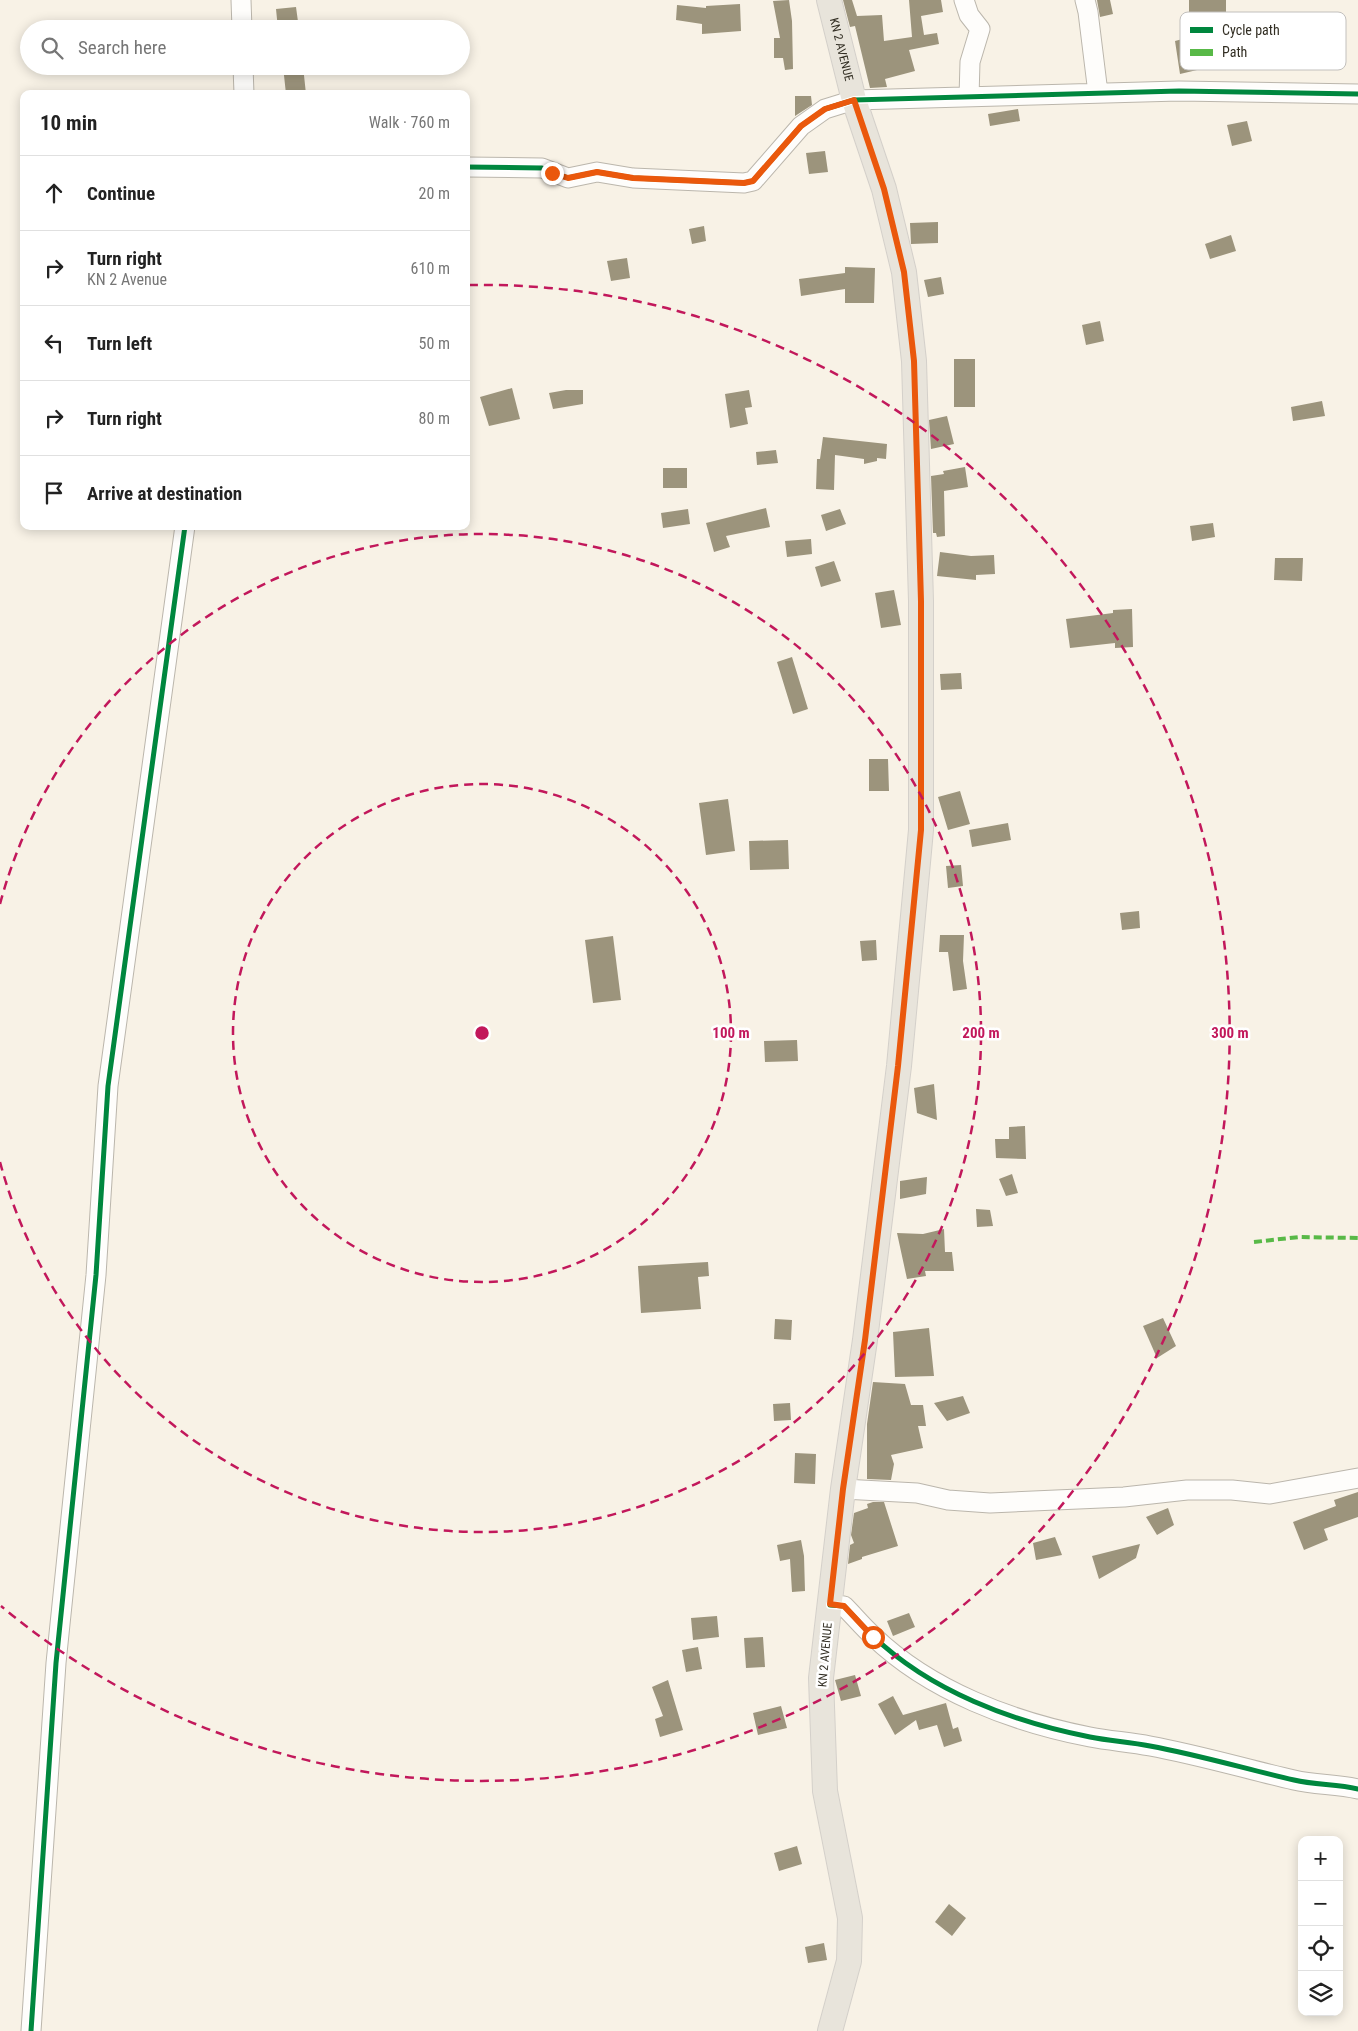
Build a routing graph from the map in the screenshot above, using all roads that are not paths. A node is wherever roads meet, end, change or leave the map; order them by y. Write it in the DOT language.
graph roads {
  1 [pos="241,0"];
  2 [pos="829,0"];
  3 [pos="964,0"];
  4 [pos="1085,0"];
  5 [pos="242,20"];
  6 [pos="243,75"];
  7 [pos="244,90"];
  8 [pos="1098,94"];
  9 [pos="1358,94"];
  10 [pos="969,97"];
  11 [pos="854,100"];
  12 [pos="470,167"];
  13 [pos="184,530"];
  14 [pos="1358,1478"];
  15 [pos="843,1489"];
  16 [pos="830,1604"];
  17 [pos="1358,1789"];
  18 [pos="31,2031"];
  19 [pos="830,2031"];
  1 -- 5 [label="street"];
  2 -- 11 [label="main road, KN 2 AVENUE"];
  3 -- 10 [label="street"];
  4 -- 8 [label="street"];
  6 -- 7 [label="street"];
  8 -- 9 [label="street"];
  8 -- 10 [label="street"];
  10 -- 11 [label="street"];
  11 -- 12 [label="street"];
  11 -- 15 [label="main road, KN 2 AVENUE"];
  13 -- 18 [label="street"];
  14 -- 15 [label="street"];
  15 -- 16 [label="main road, KN 2 AVENUE"];
  16 -- 17 [label="street"];
  16 -- 19 [label="main road, KN 2 AVENUE"];
}
